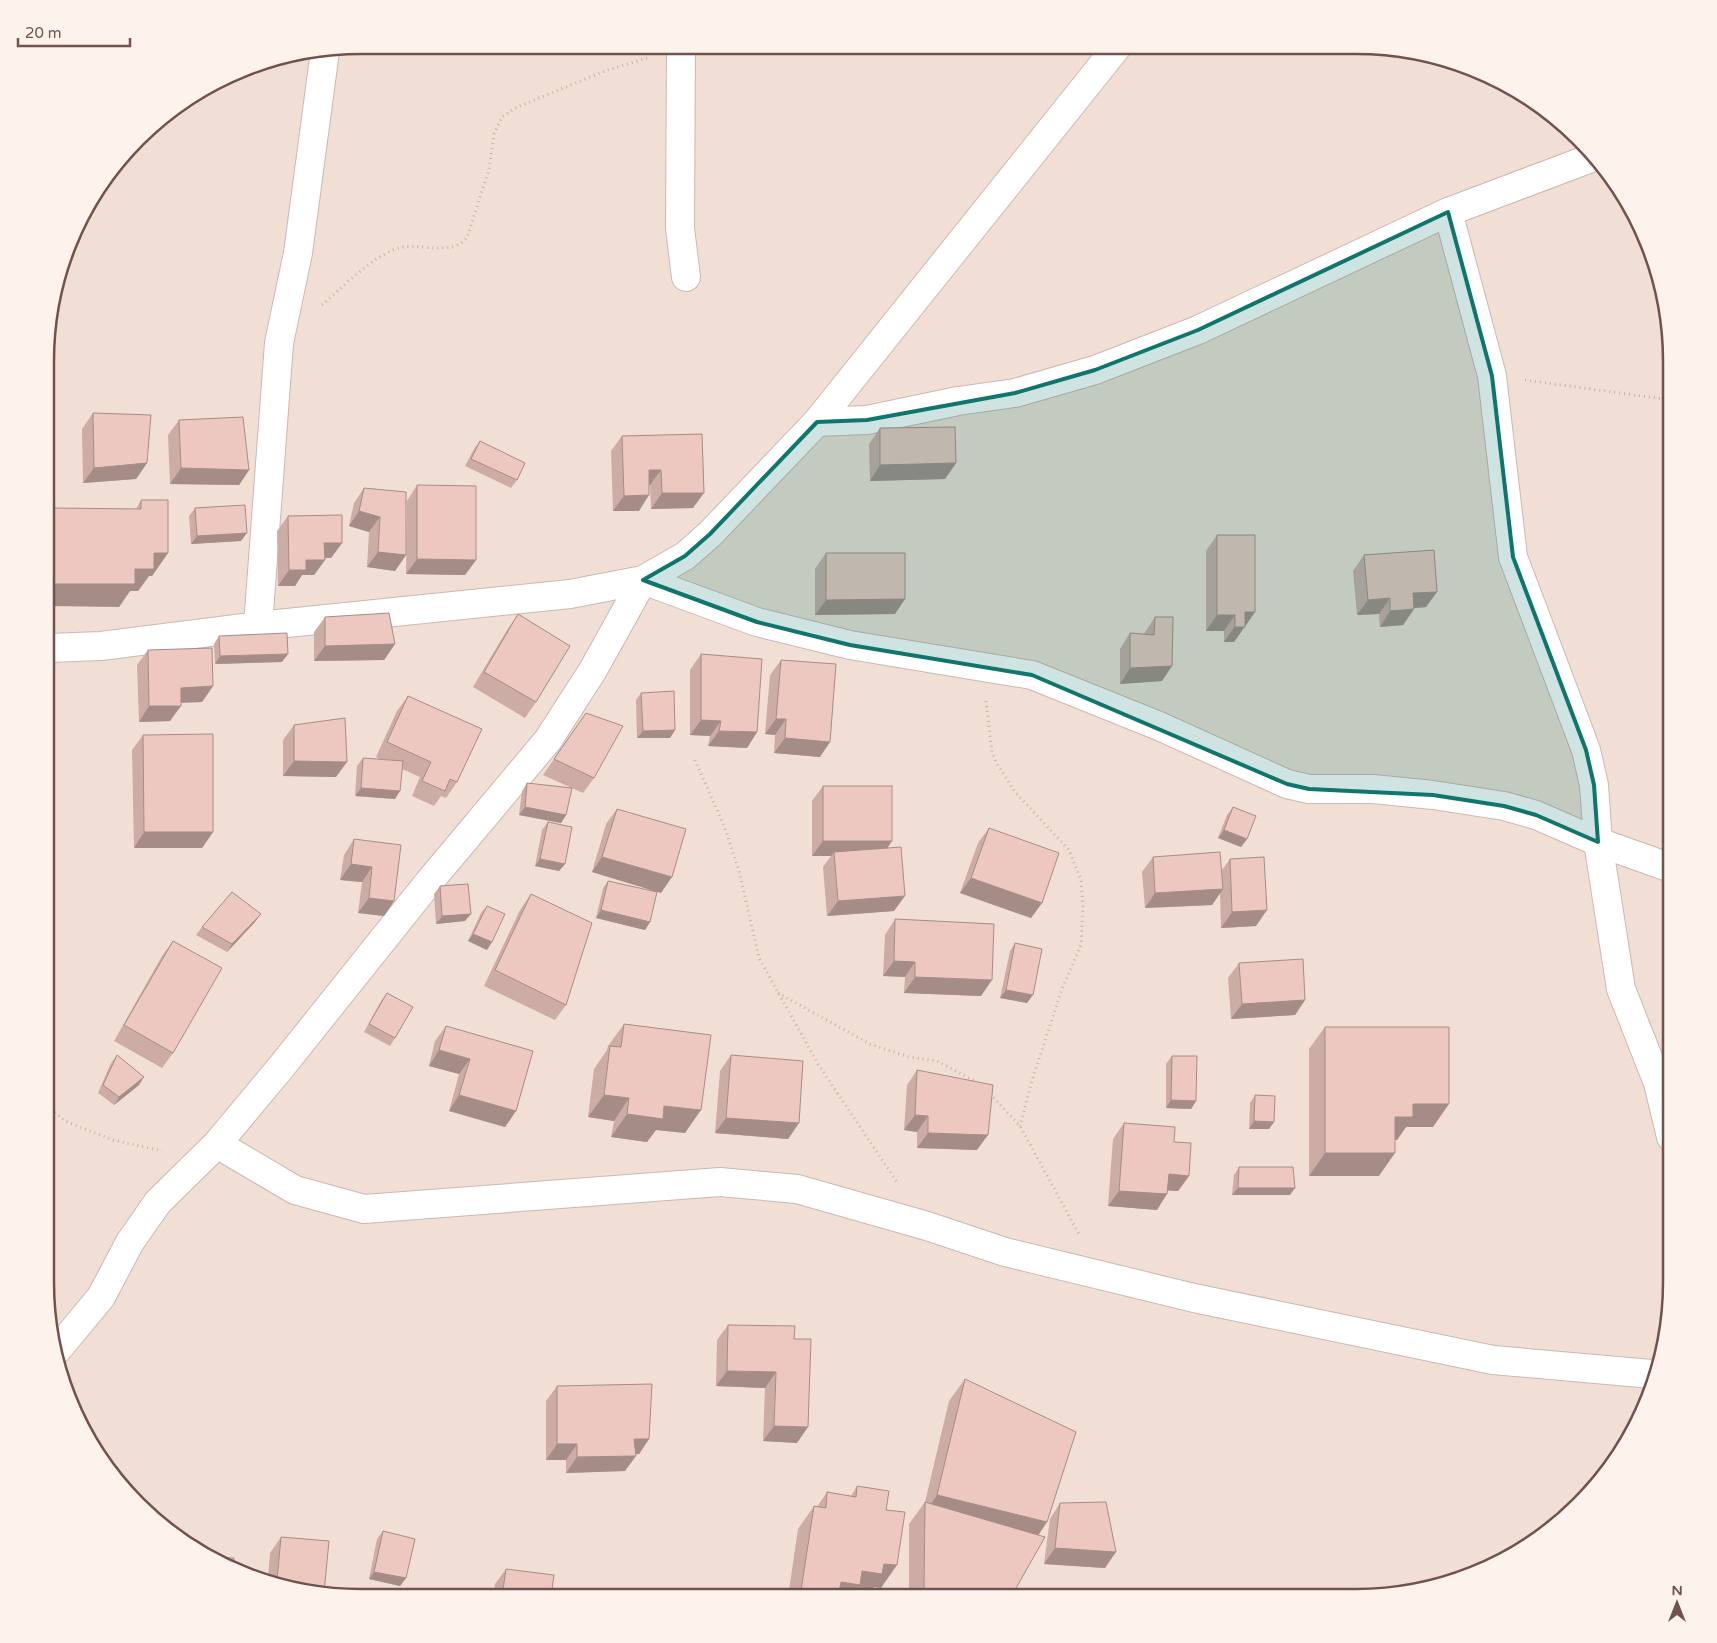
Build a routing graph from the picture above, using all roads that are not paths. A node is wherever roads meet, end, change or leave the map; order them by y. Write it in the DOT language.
graph roads {
  1 [pos="680,54"];
  2 [pos="1111,54"];
  3 [pos="324,56"];
  4 [pos="1589,160"];
  5 [pos="1448,212"];
  6 [pos="686,276"];
  7 [pos="817,422"];
  8 [pos="643,580"];
  9 [pos="258,626"];
  10 [pos="54,648"];
  11 [pos="1598,842"];
  12 [pos="1663,865"];
  13 [pos="1663,1104"];
  14 [pos="210,1151"];
  15 [pos="61,1346"];
  16 [pos="1649,1374"];
  1 -- 6 [label="street"];
  2 -- 7 [label="street"];
  3 -- 9 [label="street"];
  4 -- 5 [label="street"];
  5 -- 7 [label="street"];
  5 -- 11 [label="street"];
  7 -- 8 [label="street"];
  8 -- 9 [label="street"];
  8 -- 11 [label="street"];
  8 -- 14 [label="street"];
  9 -- 10 [label="street"];
  11 -- 12 [label="street"];
  11 -- 13 [label="street"];
  14 -- 15 [label="street"];
  14 -- 16 [label="street"];
}
